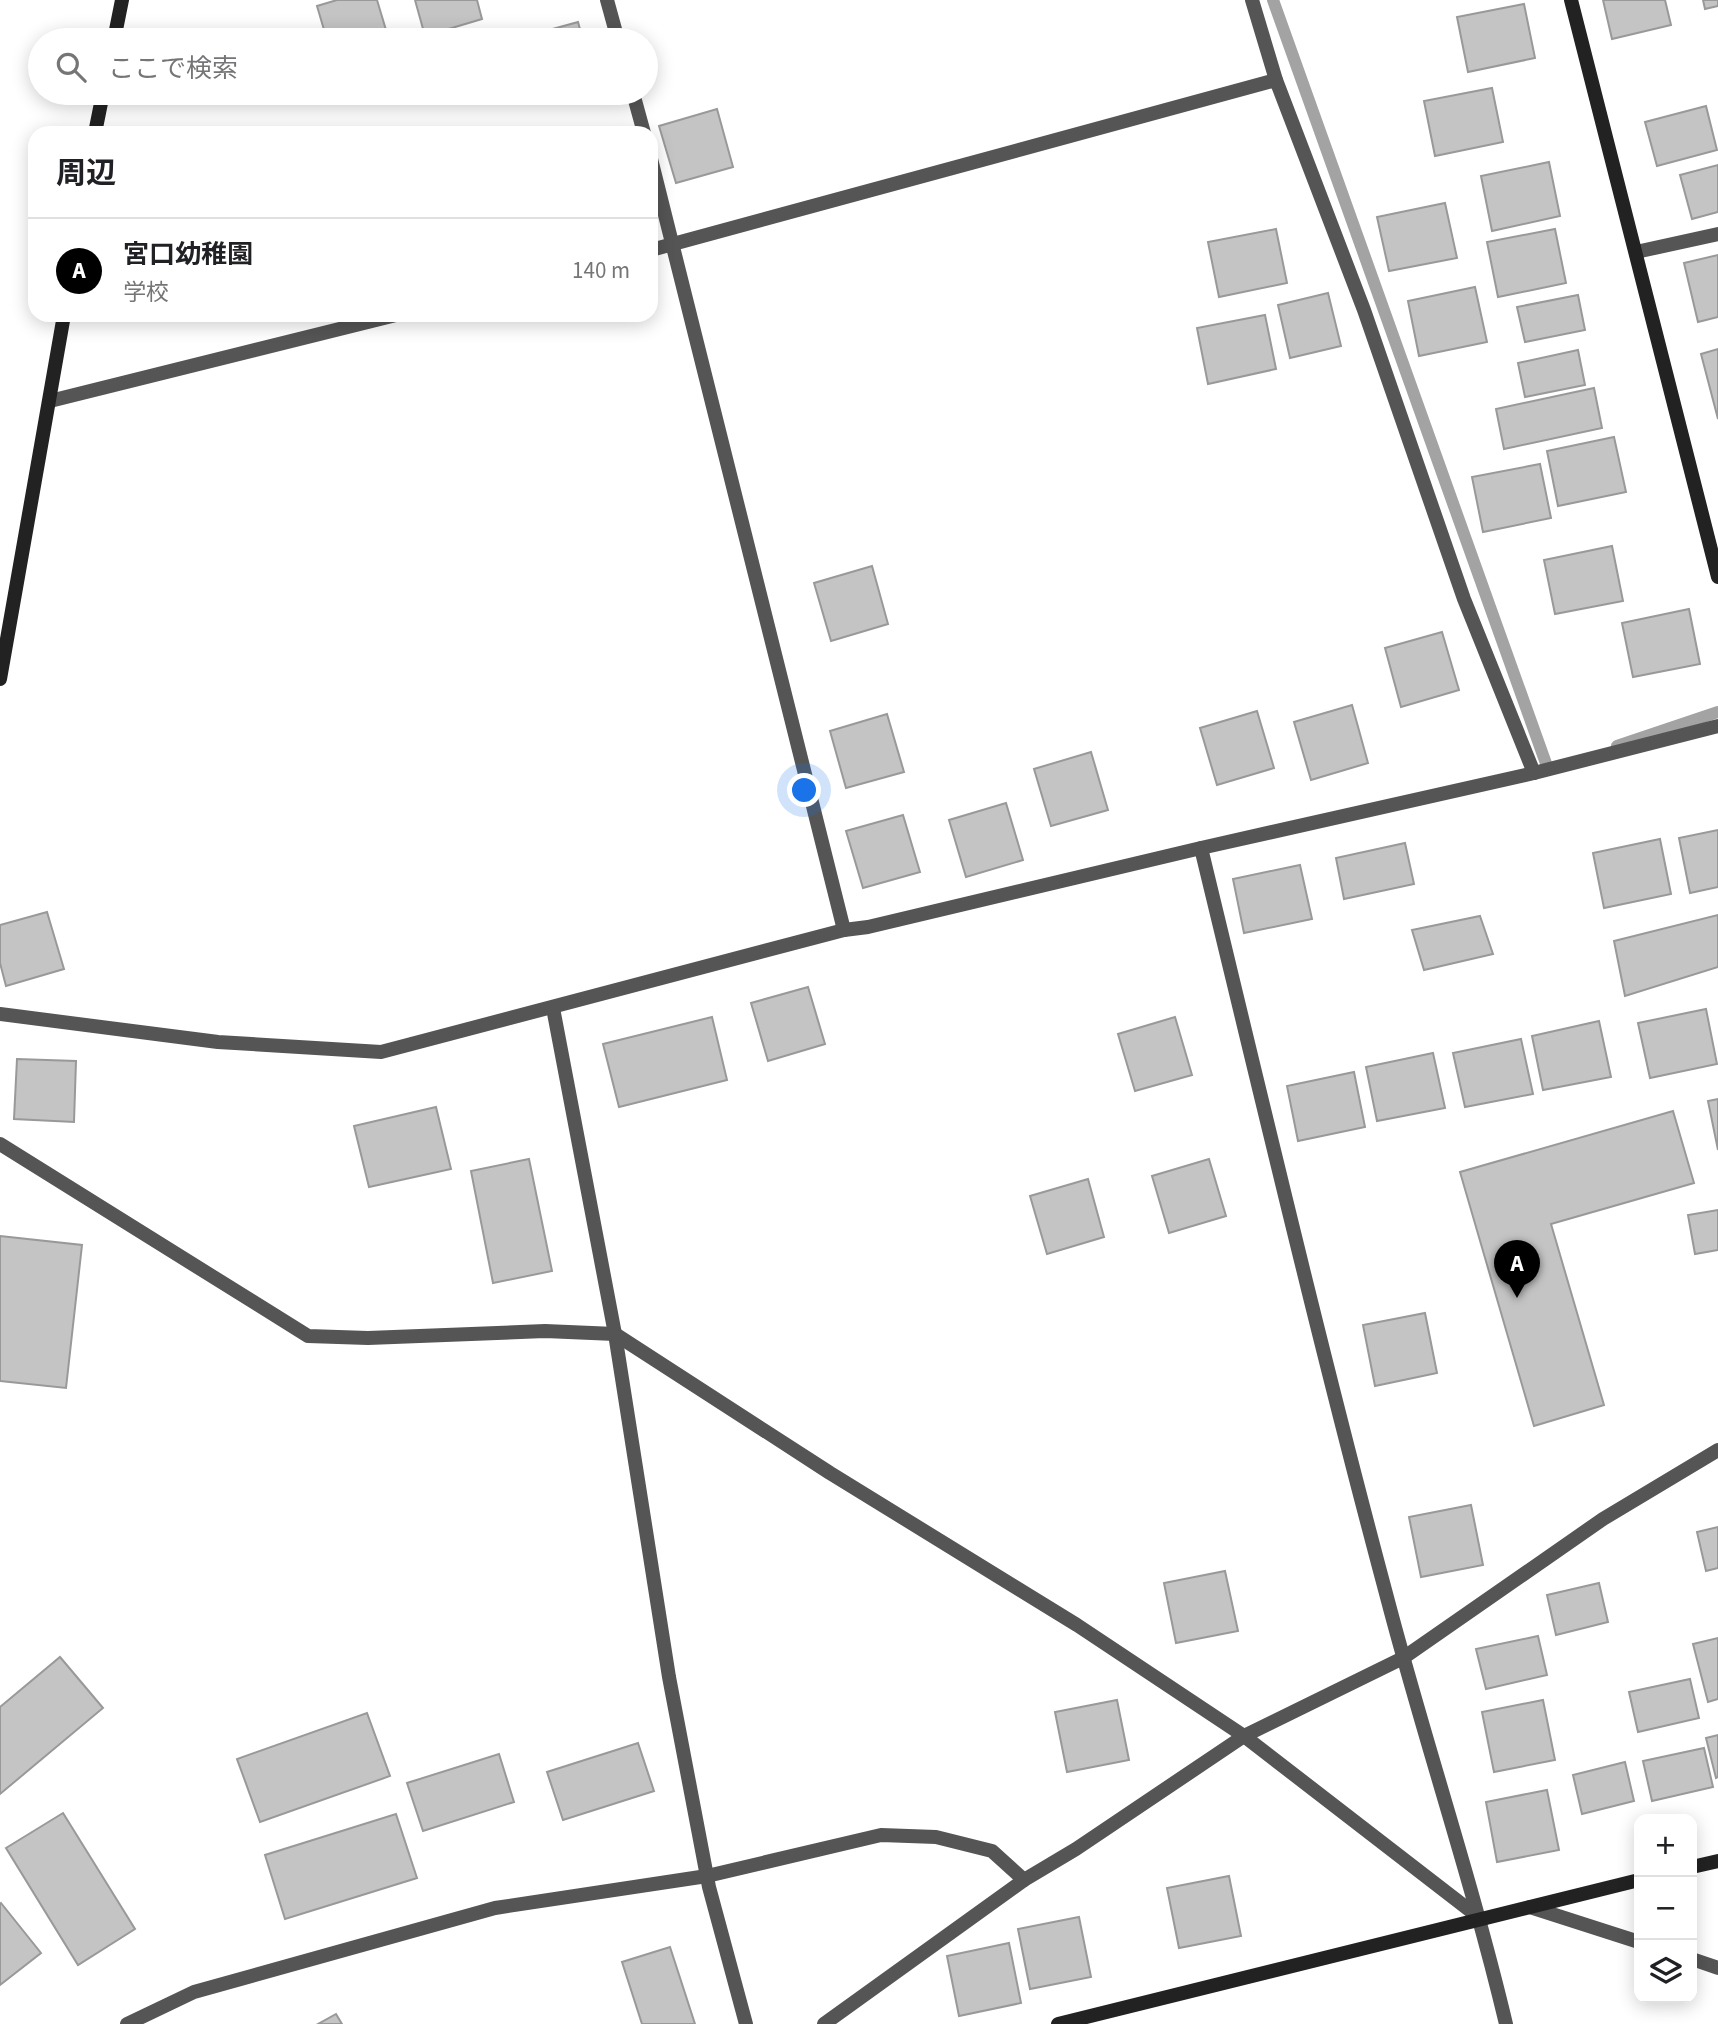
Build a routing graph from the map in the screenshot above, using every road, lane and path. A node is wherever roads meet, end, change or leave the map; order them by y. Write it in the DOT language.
graph roads {
  1 [pos="607,0"];
  2 [pos="1252,0"];
  3 [pos="1572,0"];
  4 [pos="124,1"];
  5 [pos="117,28"];
  6 [pos="615,28"];
  7 [pos="1276,80"];
  8 [pos="101,105"];
  9 [pos="636,105"];
  10 [pos="97,126"];
  11 [pos="642,126"];
  12 [pos="658,184"];
  13 [pos="1718,234"];
  14 [pos="675,244"];
  15 [pos="658,248"];
  16 [pos="1636,252"];
  17 [pos="63,322"];
  18 [pos="368,322"];
  19 [pos="50,401"];
  20 [pos="1718,577"];
  21 [pos="0,679"];
  22 [pos="1718,726"];
  23 [pos="1534,773"];
  24 [pos="1200,848"];
  25 [pos="844,930"];
  26 [pos="553,1007"];
  27 [pos="0,1014"];
  28 [pos="0,1144"];
  29 [pos="615,1334"];
  30 [pos="1718,1450"];
  31 [pos="1403,1658"];
  32 [pos="1244,1736"];
  33 [pos="1718,1861"];
  34 [pos="1697,1866"];
  35 [pos="707,1876"];
  36 [pos="1024,1880"];
  37 [pos="1634,1881"];
  38 [pos="1530,1907"];
  39 [pos="1481,1919"];
  40 [pos="1634,1940"];
  41 [pos="1697,1961"];
  42 [pos="1718,1968"];
  43 [pos="127,2024"];
  44 [pos="746,2024"];
  45 [pos="824,2024"];
  46 [pos="1058,2024"];
  47 [pos="1506,2024"];
  1 -- 6 [label="street"];
  2 -- 7 [label="street"];
  3 -- 16 [label="street"];
  4 -- 5 [label="street"];
  7 -- 14 [label="street"];
  7 -- 23 [label="street"];
  8 -- 10 [label="street"];
  9 -- 11 [label="street"];
  12 -- 14 [label="street"];
  13 -- 16 [label="street"];
  14 -- 15 [label="street"];
  14 -- 25 [label="street"];
  16 -- 20 [label="street"];
  17 -- 19 [label="street"];
  18 -- 19 [label="street"];
  19 -- 21 [label="street"];
  22 -- 23 [label="street"];
  23 -- 24 [label="street"];
  24 -- 25 [label="street"];
  24 -- 31 [label="street"];
  25 -- 26 [label="street"];
  26 -- 27 [label="street"];
  26 -- 29 [label="street"];
  28 -- 29 [label="street"];
  29 -- 32 [label="street"];
  29 -- 35 [label="street"];
  30 -- 31 [label="street"];
  31 -- 32 [label="street"];
  31 -- 39 [label="street"];
  32 -- 36 [label="street"];
  32 -- 39 [label="street"];
  33 -- 34 [label="street"];
  35 -- 36 [label="street"];
  35 -- 43 [label="street"];
  35 -- 44 [label="street"];
  36 -- 45 [label="street"];
  37 -- 38 [label="street"];
  38 -- 39 [label="street"];
  38 -- 40 [label="street"];
  39 -- 46 [label="street"];
  39 -- 47 [label="street"];
  41 -- 42 [label="street"];
}
